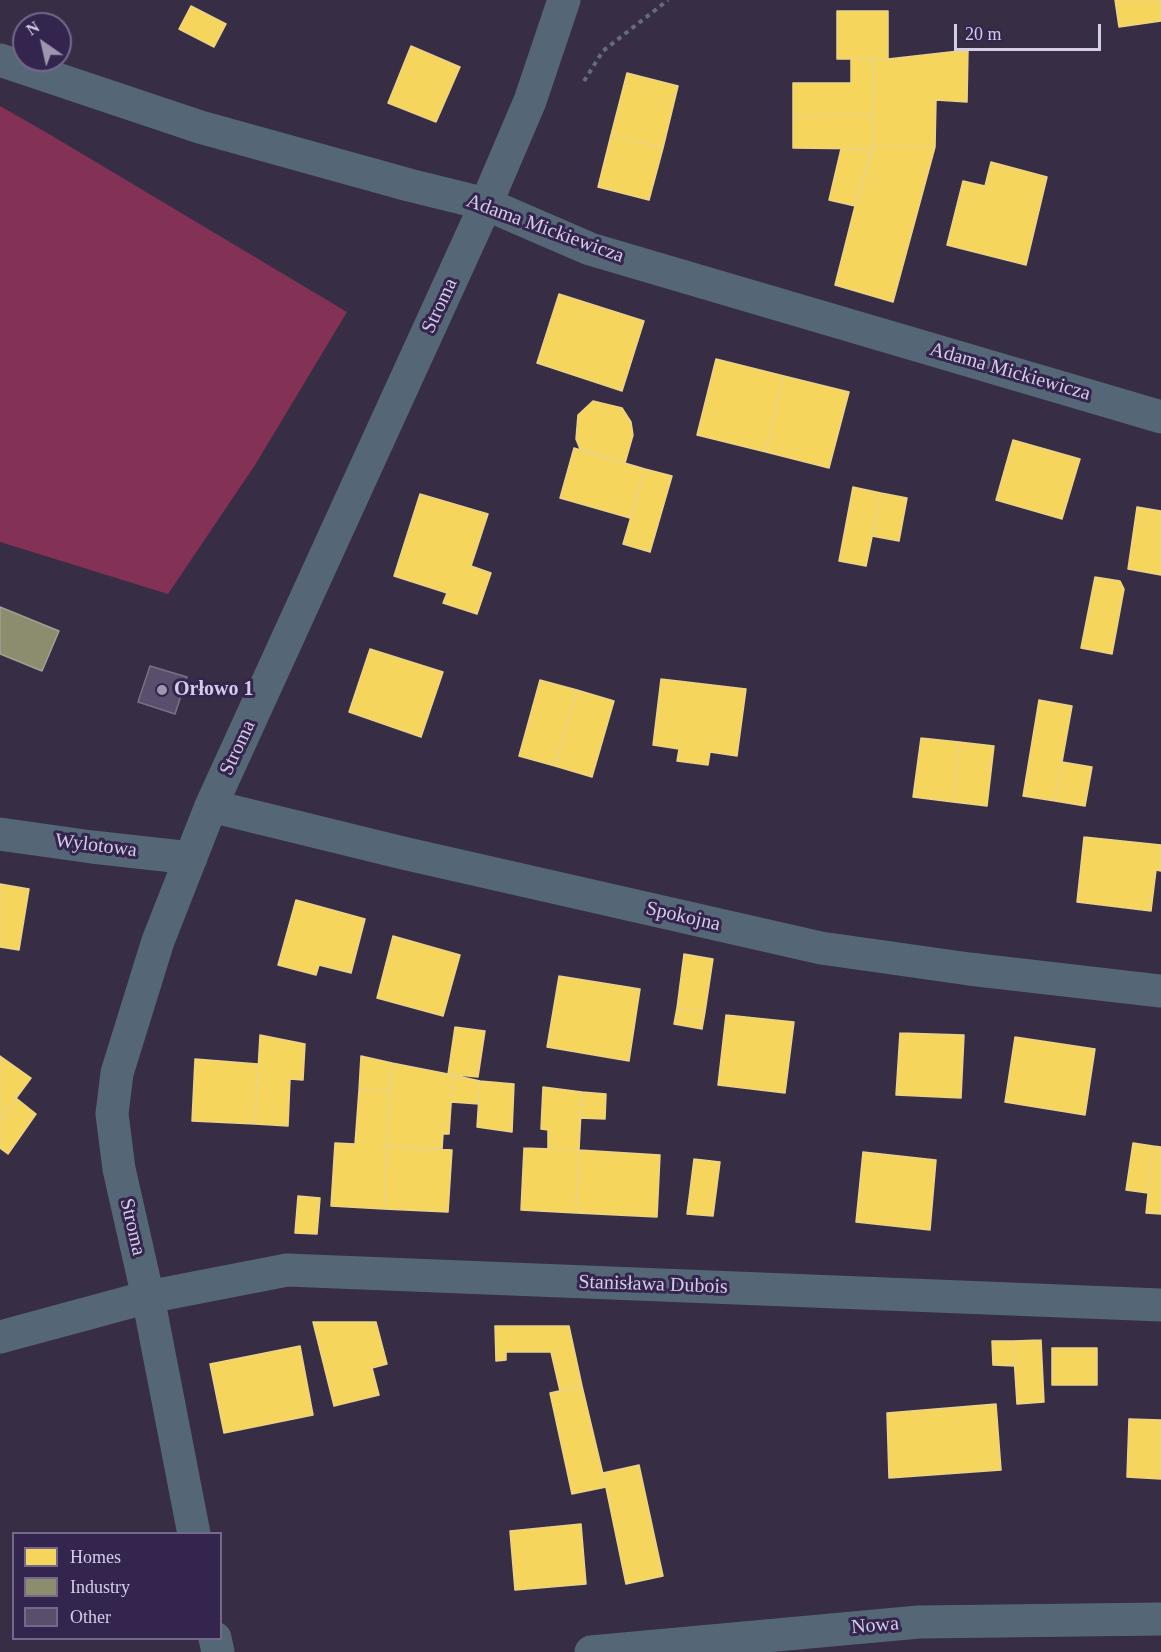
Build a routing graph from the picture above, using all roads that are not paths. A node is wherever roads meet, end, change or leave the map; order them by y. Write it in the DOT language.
graph roads {
  1 [pos="564,0"];
  2 [pos="0,60"];
  3 [pos="486,204"];
  4 [pos="1161,417"];
  5 [pos="211,806"];
  6 [pos="0,834"];
  7 [pos="191,858"];
  8 [pos="1161,991"];
  9 [pos="148,1297"];
  10 [pos="1161,1305"];
  11 [pos="0,1337"];
  12 [pos="194,1532"];
  13 [pos="1161,1619"];
  14 [pos="591,1652"];
  1 -- 3 [label="street, Stroma"];
  2 -- 3 [label="street, Adama Mickiewicza"];
  3 -- 4 [label="street, Adama Mickiewicza"];
  3 -- 5 [label="street, Stroma"];
  5 -- 7 [label="street, Stroma"];
  5 -- 8 [label="street, Spokojna"];
  6 -- 7 [label="street, Wylotowa"];
  7 -- 9 [label="street, Stroma"];
  9 -- 10 [label="street, Stanisława Dubois"];
  9 -- 11 [label="street"];
  9 -- 12 [label="street, Stroma"];
  13 -- 14 [label="street, Nowa"];
}
